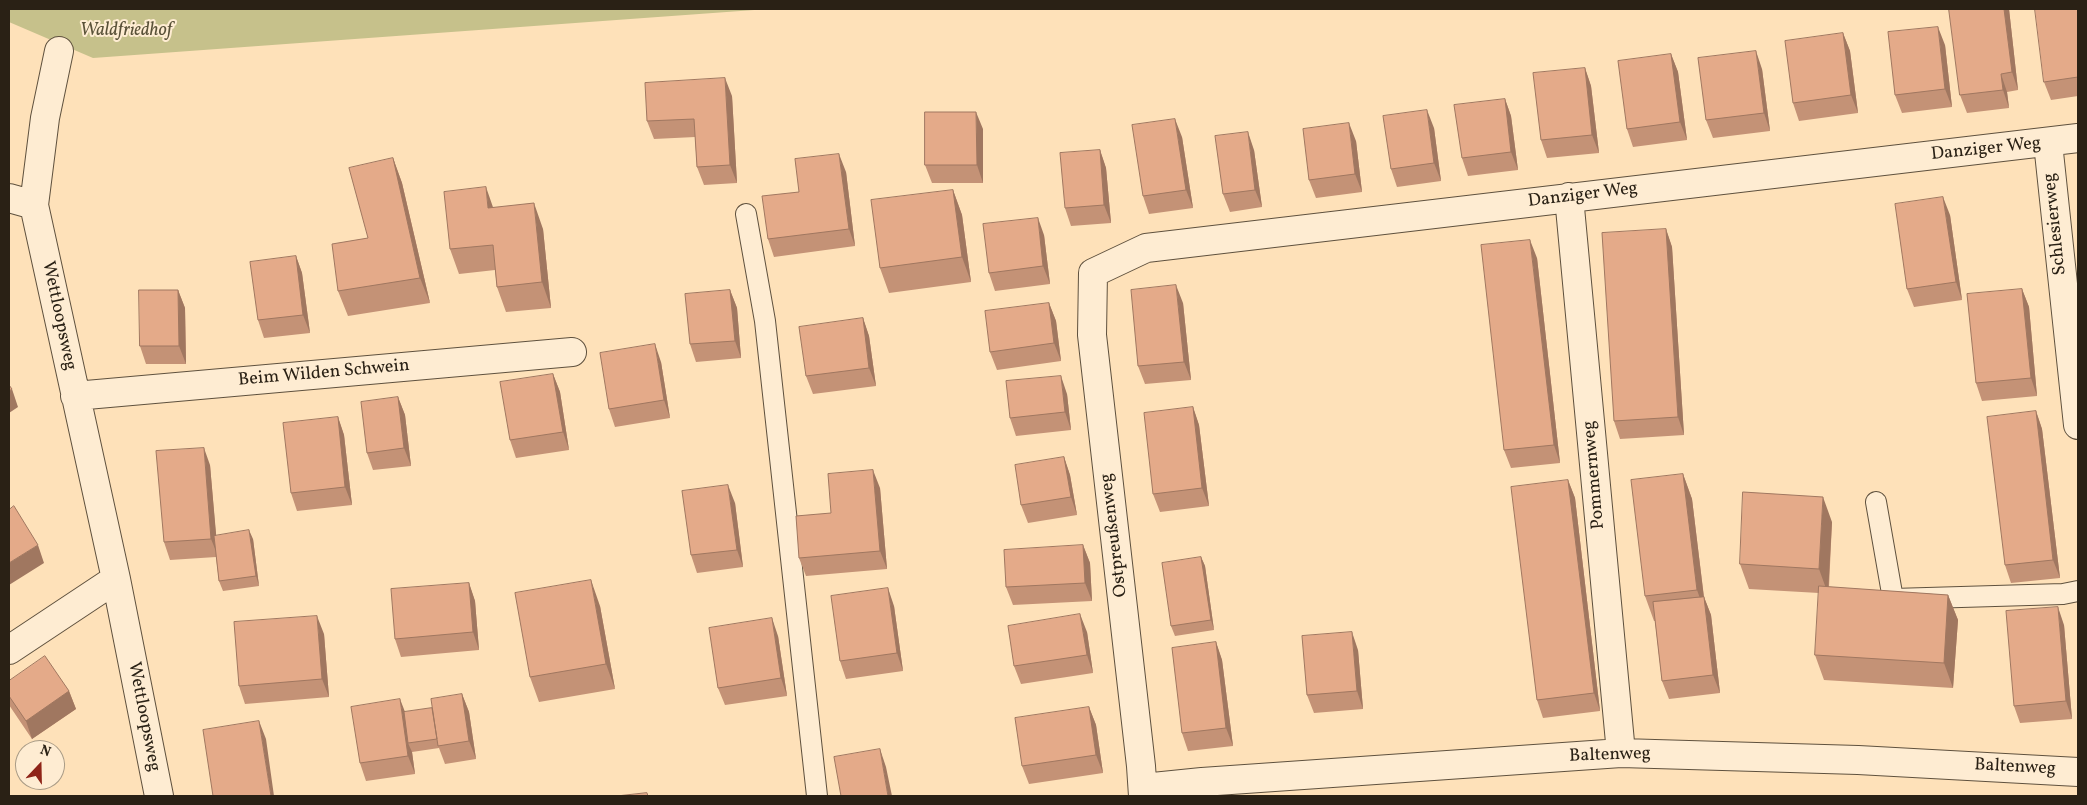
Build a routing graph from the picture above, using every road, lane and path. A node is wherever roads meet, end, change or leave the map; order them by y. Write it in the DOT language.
graph roads {
  1 [pos="59,52"];
  2 [pos="2078,138"];
  3 [pos="2048,143"];
  4 [pos="1569,197"];
  5 [pos="21,202"];
  6 [pos="746,214"];
  7 [pos="1093,273"];
  8 [pos="572,352"];
  9 [pos="75,396"];
  10 [pos="2078,425"];
  11 [pos="1876,502"];
  12 [pos="116,580"];
  13 [pos="2078,591"];
  14 [pos="9,650"];
  15 [pos="1621,753"];
  16 [pos="2078,772"];
  17 [pos="1143,792"];
  18 [pos="159,796"];
  19 [pos="817,796"];
  1 -- 5 [label="street, Wettloopsweg"];
  2 -- 3 [label="street, Danziger Weg"];
  3 -- 4 [label="street, Danziger Weg"];
  3 -- 10 [label="street, Schlesierweg"];
  4 -- 7 [label="street, Danziger Weg"];
  4 -- 15 [label="street, Pommernweg"];
  5 -- 9 [label="street, Wettloopsweg"];
  6 -- 19 [label="lane"];
  7 -- 17 [label="street, Ostpreußenweg"];
  8 -- 9 [label="street, Beim Wilden Schwein"];
  9 -- 12 [label="street, Wettloopsweg"];
  11 -- 13 [label="lane"];
  12 -- 14 [label="street"];
  12 -- 18 [label="street, Wettloopsweg"];
  15 -- 16 [label="street, Baltenweg"];
  15 -- 17 [label="street, Baltenweg"];
}
